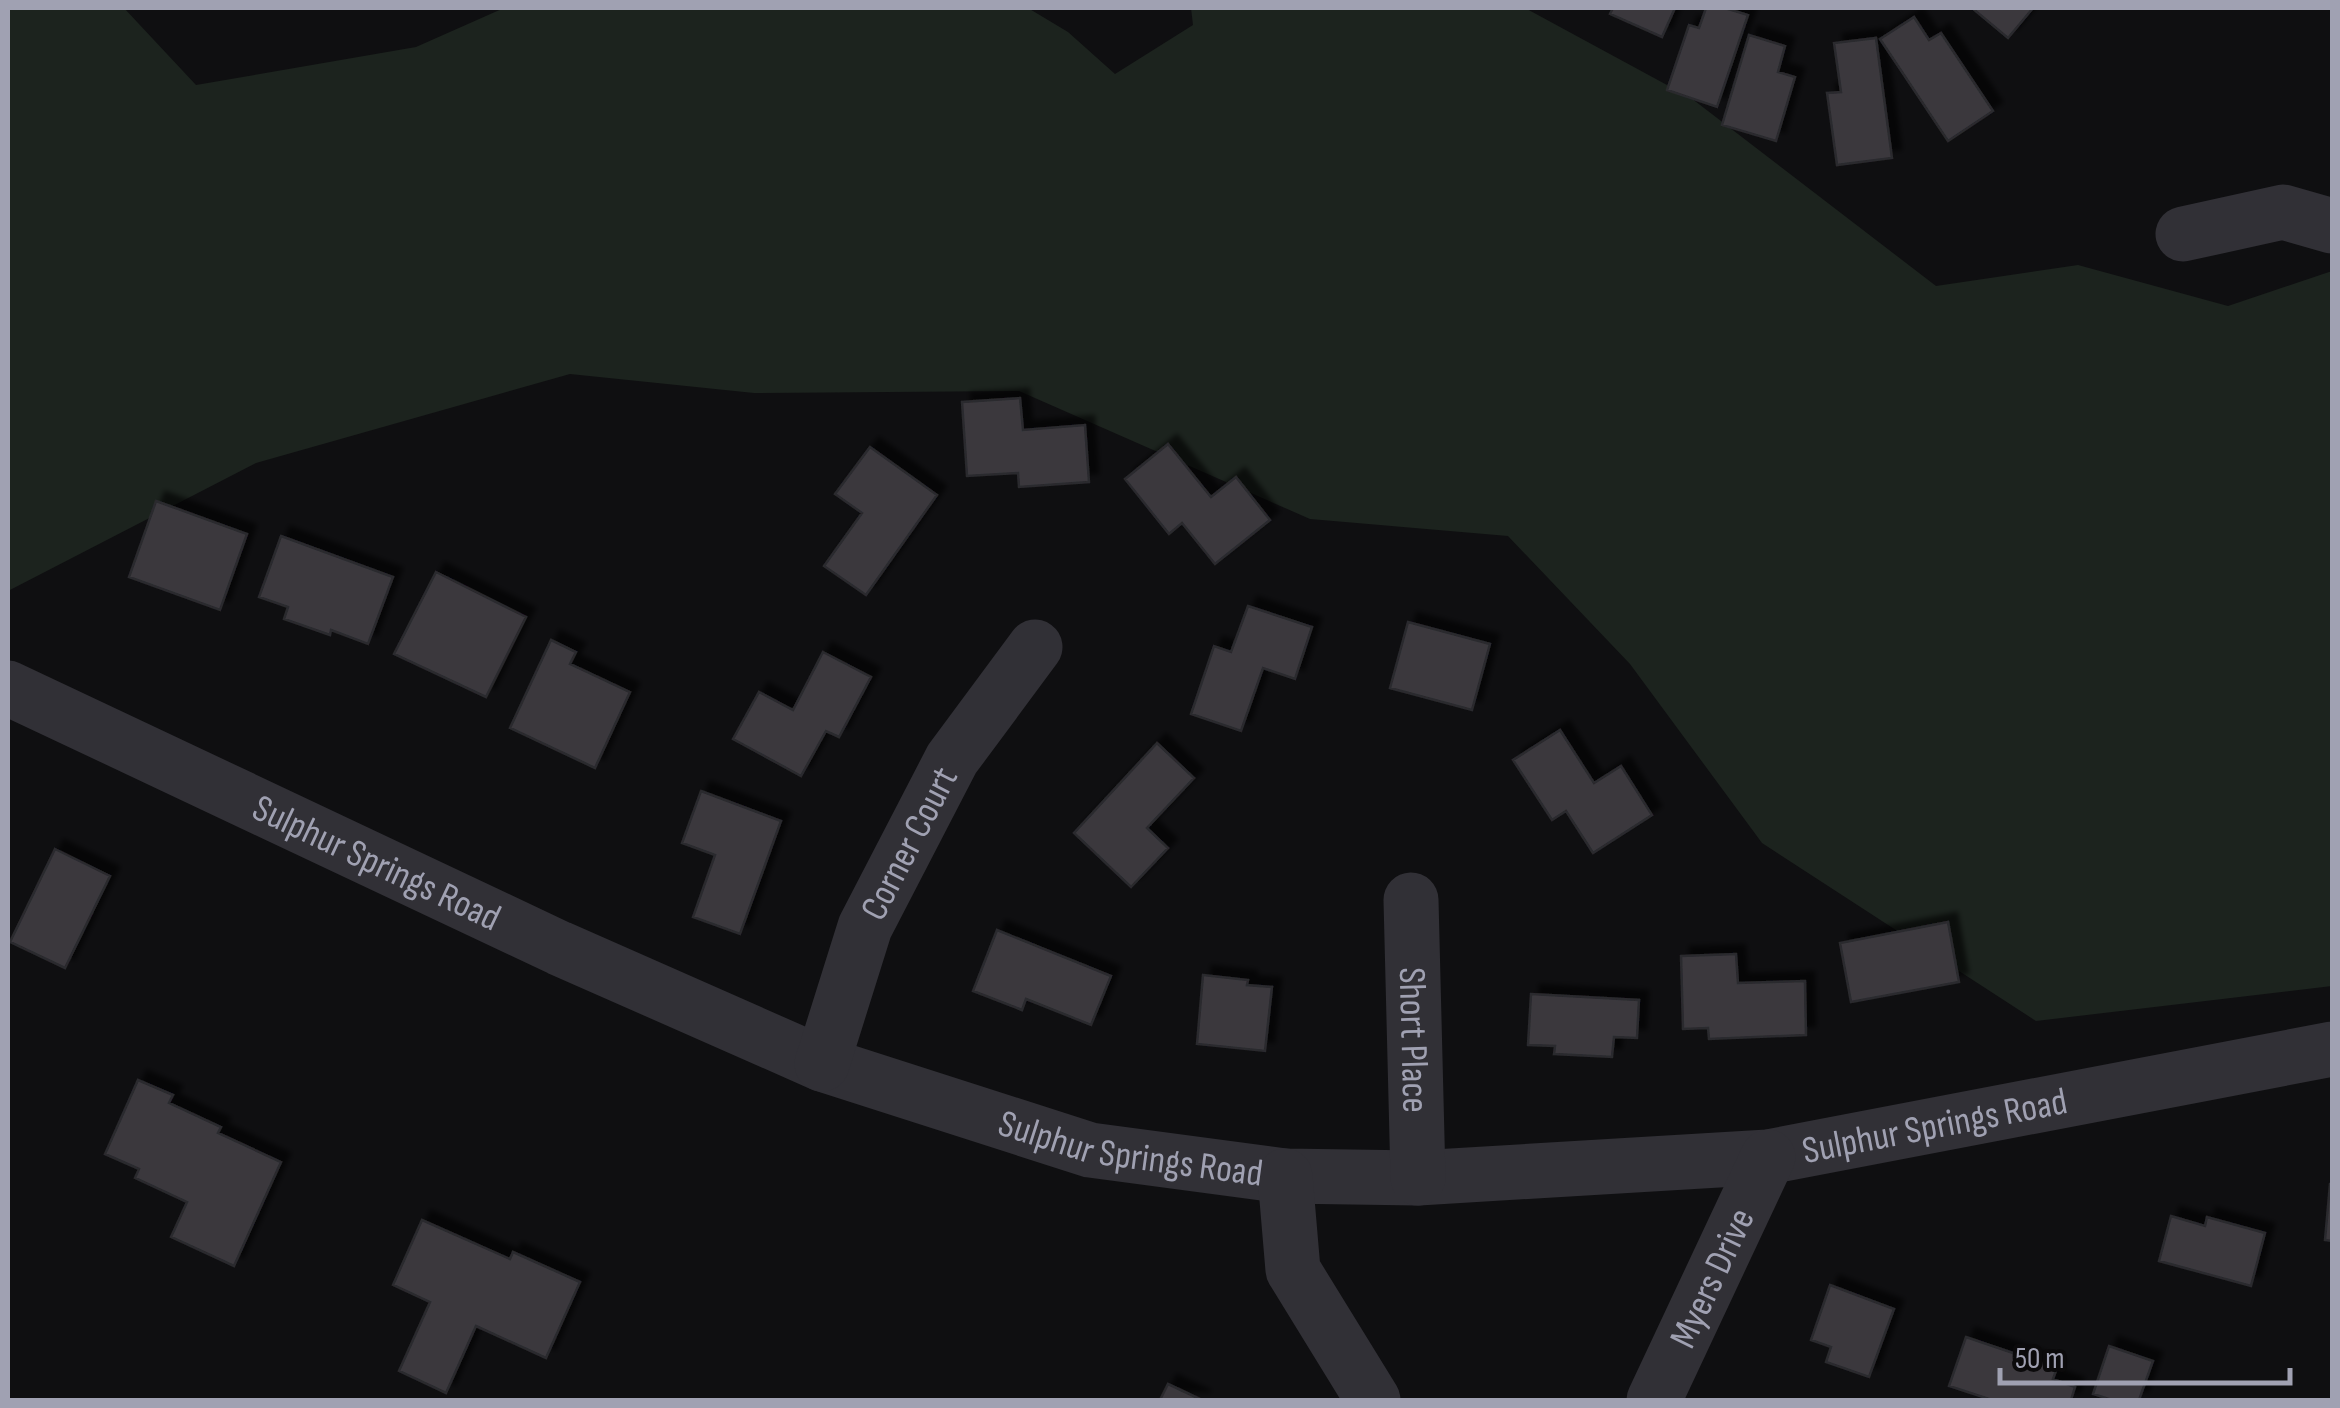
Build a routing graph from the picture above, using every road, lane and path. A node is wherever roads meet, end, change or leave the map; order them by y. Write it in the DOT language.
graph roads {
  1 [pos="2332,226"];
  2 [pos="2183,234"];
  3 [pos="1036,647"];
  4 [pos="8,688"];
  5 [pos="1411,900"];
  6 [pos="2332,1049"];
  7 [pos="822,1064"];
  8 [pos="1768,1157"];
  9 [pos="1285,1176"];
  10 [pos="1418,1178"];
  11 [pos="1373,1400"];
  12 [pos="1654,1400"];
  1 -- 2 [label="street"];
  3 -- 7 [label="street, Corner Court"];
  4 -- 7 [label="street, Sulphur Springs Road"];
  5 -- 10 [label="street, Short Place"];
  6 -- 8 [label="street, Sulphur Springs Road"];
  7 -- 9 [label="street, Sulphur Springs Road"];
  8 -- 10 [label="street, Sulphur Springs Road"];
  8 -- 12 [label="street, Myers Drive"];
  9 -- 10 [label="street, Sulphur Springs Road"];
  9 -- 11 [label="street"];
}
